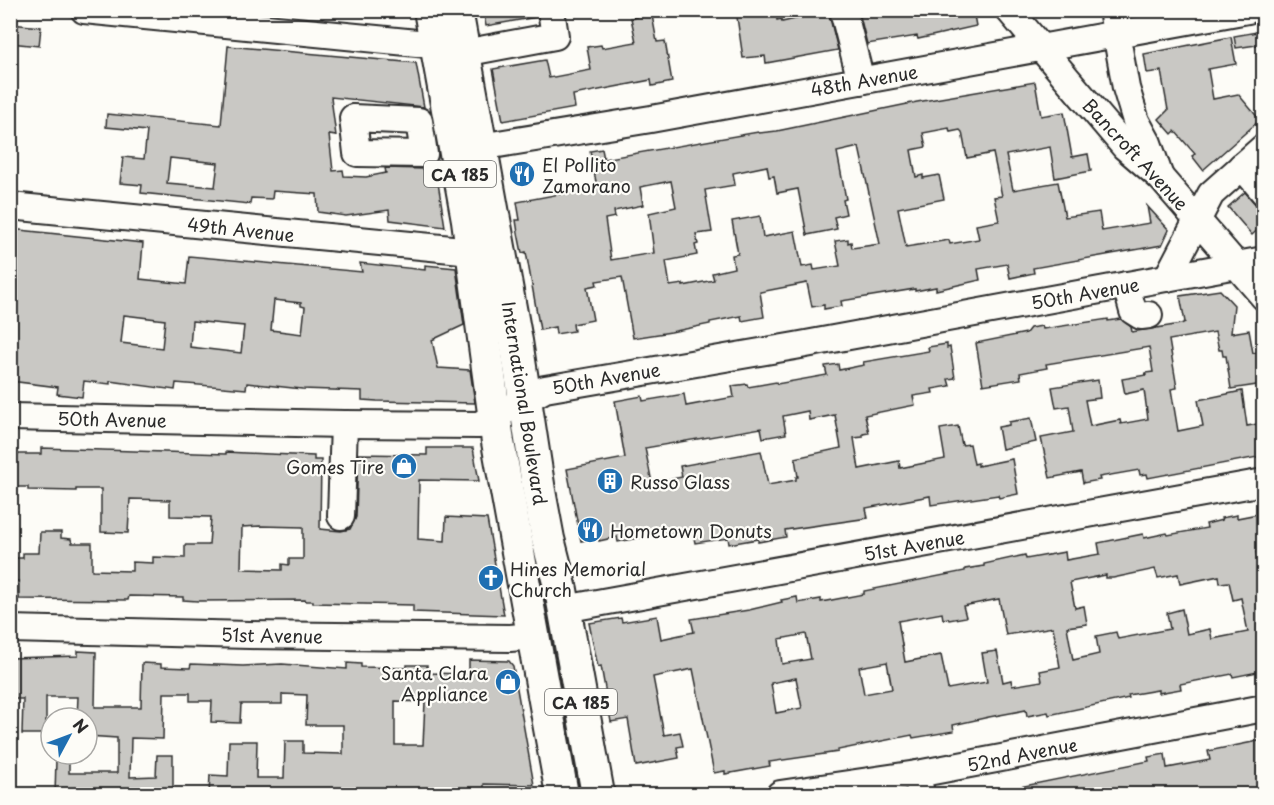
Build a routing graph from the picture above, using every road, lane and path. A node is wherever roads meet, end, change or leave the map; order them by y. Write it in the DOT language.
graph roads {
  1 [pos="84,10"];
  2 [pos="430,10"];
  3 [pos="456,10"];
  4 [pos="551,10"];
  5 [pos="843,10"];
  6 [pos="1009,10"];
  7 [pos="1248,10"];
  8 [pos="1114,22"];
  9 [pos="1041,48"];
  10 [pos="450,49"];
  11 [pos="861,81"];
  12 [pos="480,147"];
  13 [pos="1263,147"];
  14 [pos="1242,166"];
  15 [pos="1160,177"];
  16 [pos="1263,192"];
  17 [pos="10,206"];
  18 [pos="1197,220"];
  19 [pos="472,251"];
  20 [pos="1263,260"];
  21 [pos="1236,266"];
  22 [pos="1167,278"];
  23 [pos="1126,285"];
  24 [pos="1263,297"];
  25 [pos="1149,315"];
  26 [pos="525,400"];
  27 [pos="495,416"];
  28 [pos="10,417"];
  29 [pos="344,424"];
  30 [pos="1263,482"];
  31 [pos="341,516"];
  32 [pos="564,609"];
  33 [pos="10,629"];
  34 [pos="534,636"];
  35 [pos="1263,708"];
  36 [pos="919,784"];
  37 [pos="562,795"];
  38 [pos="598,795"];
  39 [pos="780,795"];
  1 -- 10 [label="street"];
  2 -- 10 [label="main road, International Boulevard / CA 185"];
  3 -- 10 [label="main road, International Boulevard / CA 185"];
  4 -- 10 [label="street"];
  5 -- 11 [label="street"];
  6 -- 9 [label="street, Bancroft Avenue"];
  7 -- 8 [label="street, 48th Avenue"];
  8 -- 9 [label="street, 48th Avenue"];
  8 -- 15 [label="street"];
  9 -- 11 [label="street, 48th Avenue"];
  9 -- 15 [label="street, Bancroft Avenue"];
  10 -- 12 [label="main road, International Boulevard / CA 185"];
  10 -- 19 [label="main road, International Boulevard / CA 185"];
  11 -- 12 [label="street, 48th Avenue"];
  12 -- 26 [label="main road, International Boulevard / CA 185"];
  13 -- 14 [label="street"];
  14 -- 16 [label="street"];
  14 -- 18 [label="street"];
  15 -- 18 [label="street, Bancroft Avenue"];
  17 -- 19 [label="street, 49th Avenue"];
  18 -- 21 [label="street, Bancroft Avenue"];
  18 -- 22 [label="street"];
  19 -- 27 [label="main road, International Boulevard / CA 185"];
  20 -- 21 [label="street, 50th Avenue"];
  21 -- 22 [label="street, 50th Avenue"];
  21 -- 24 [label="street, Bancroft Avenue"];
  22 -- 23 [label="street, 50th Avenue"];
  23 -- 25 [label="street"];
  23 -- 26 [label="street, 50th Avenue"];
  26 -- 27 [label="street, 50th Avenue"];
  26 -- 32 [label="main road, International Boulevard / CA 185"];
  27 -- 29 [label="street, 50th Avenue"];
  27 -- 34 [label="main road, International Boulevard / CA 185"];
  28 -- 29 [label="street, 50th Avenue"];
  29 -- 31 [label="street"];
  30 -- 32 [label="street, 51st Avenue"];
  32 -- 38 [label="main road, International Boulevard / CA 185"];
  33 -- 34 [label="street, 51st Avenue"];
  34 -- 37 [label="main road, International Boulevard / CA 185"];
  35 -- 36 [label="street, 52nd Avenue"];
  36 -- 39 [label="street, 52nd Avenue"];
}
